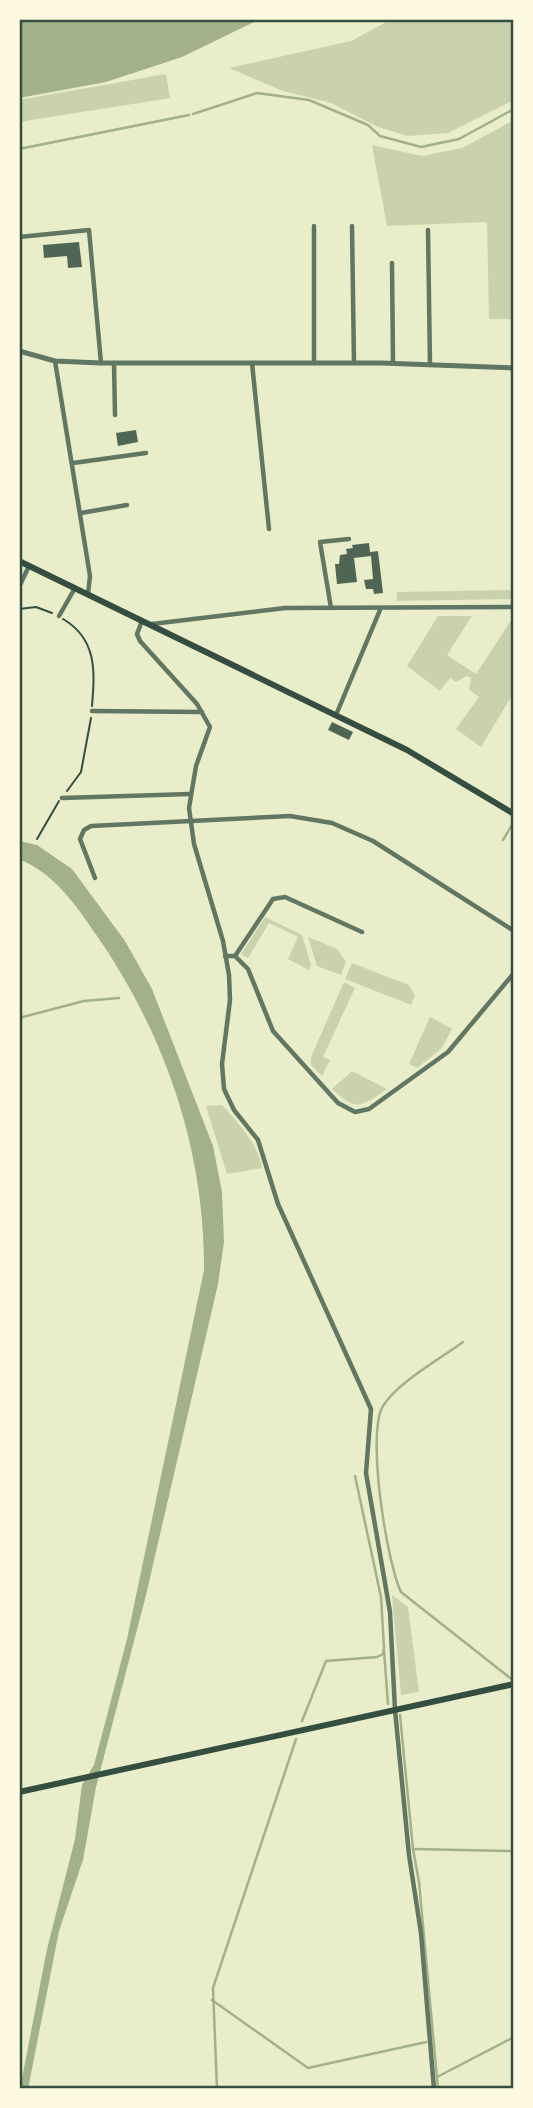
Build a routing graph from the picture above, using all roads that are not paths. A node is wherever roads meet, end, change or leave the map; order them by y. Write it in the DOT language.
graph roads {
  1 [pos="314,226"];
  2 [pos="352,226"];
  3 [pos="428,229"];
  4 [pos="19,237"];
  5 [pos="392,263"];
  6 [pos="19,351"];
  7 [pos="55,361"];
  8 [pos="101,363"];
  9 [pos="114,363"];
  10 [pos="252,363"];
  11 [pos="314,363"];
  12 [pos="354,363"];
  13 [pos="393,363"];
  14 [pos="430,365"];
  15 [pos="514,368"];
  16 [pos="115,415"];
  17 [pos="146,453"];
  18 [pos="74,463"];
  19 [pos="127,505"];
  20 [pos="81,513"];
  21 [pos="269,528"];
  22 [pos="349,539"];
  23 [pos="19,561"];
  24 [pos="29,566"];
  25 [pos="19,586"];
  26 [pos="75,588"];
  27 [pos="88,594"];
  28 [pos="514,607"];
  29 [pos="331,608"];
  30 [pos="380,610"];
  31 [pos="59,616"];
  32 [pos="142,620"];
  33 [pos="151,624"];
  34 [pos="92,711"];
  35 [pos="203,712"];
  36 [pos="336,715"];
  37 [pos="190,794"];
  38 [pos="62,798"];
  39 [pos="514,814"];
  40 [pos="190,820"];
  41 [pos="95,878"];
  42 [pos="514,931"];
  43 [pos="362,932"];
  44 [pos="225,956"];
  45 [pos="235,956"];
  46 [pos="514,973"];
  47 [pos="512,1684"];
  48 [pos="395,1710"];
  49 [pos="19,1792"];
  50 [pos="434,2089"];
  1 -- 11 [label="street"];
  2 -- 12 [label="street"];
  3 -- 14 [label="street"];
  4 -- 8 [label="street"];
  5 -- 13 [label="street"];
  6 -- 7 [label="street"];
  7 -- 8 [label="street"];
  7 -- 18 [label="street"];
  8 -- 9 [label="street"];
  9 -- 10 [label="street"];
  9 -- 16 [label="street"];
  10 -- 11 [label="street"];
  10 -- 21 [label="street"];
  11 -- 12 [label="street"];
  12 -- 13 [label="street"];
  13 -- 14 [label="street"];
  14 -- 15 [label="street"];
  17 -- 18 [label="street"];
  18 -- 20 [label="street"];
  19 -- 20 [label="street"];
  20 -- 27 [label="street"];
  22 -- 29 [label="street"];
  23 -- 24 [label="main road"];
  24 -- 25 [label="street"];
  24 -- 26 [label="main road"];
  26 -- 27 [label="main road"];
  26 -- 31 [label="street"];
  27 -- 32 [label="main road"];
  28 -- 30 [label="street"];
  29 -- 30 [label="street"];
  29 -- 33 [label="street"];
  30 -- 36 [label="street"];
  32 -- 33 [label="main road"];
  32 -- 35 [label="street"];
  33 -- 36 [label="main road"];
  34 -- 35 [label="street"];
  35 -- 37 [label="street"];
  36 -- 39 [label="main road"];
  37 -- 38 [label="street"];
  37 -- 40 [label="street"];
  40 -- 41 [label="street"];
  40 -- 42 [label="street"];
  40 -- 44 [label="street"];
  43 -- 45 [label="street"];
  44 -- 45 [label="street"];
  44 -- 48 [label="street"];
  45 -- 46 [label="street"];
  47 -- 48 [label="main road"];
  48 -- 49 [label="main road"];
  48 -- 50 [label="street"];
}
